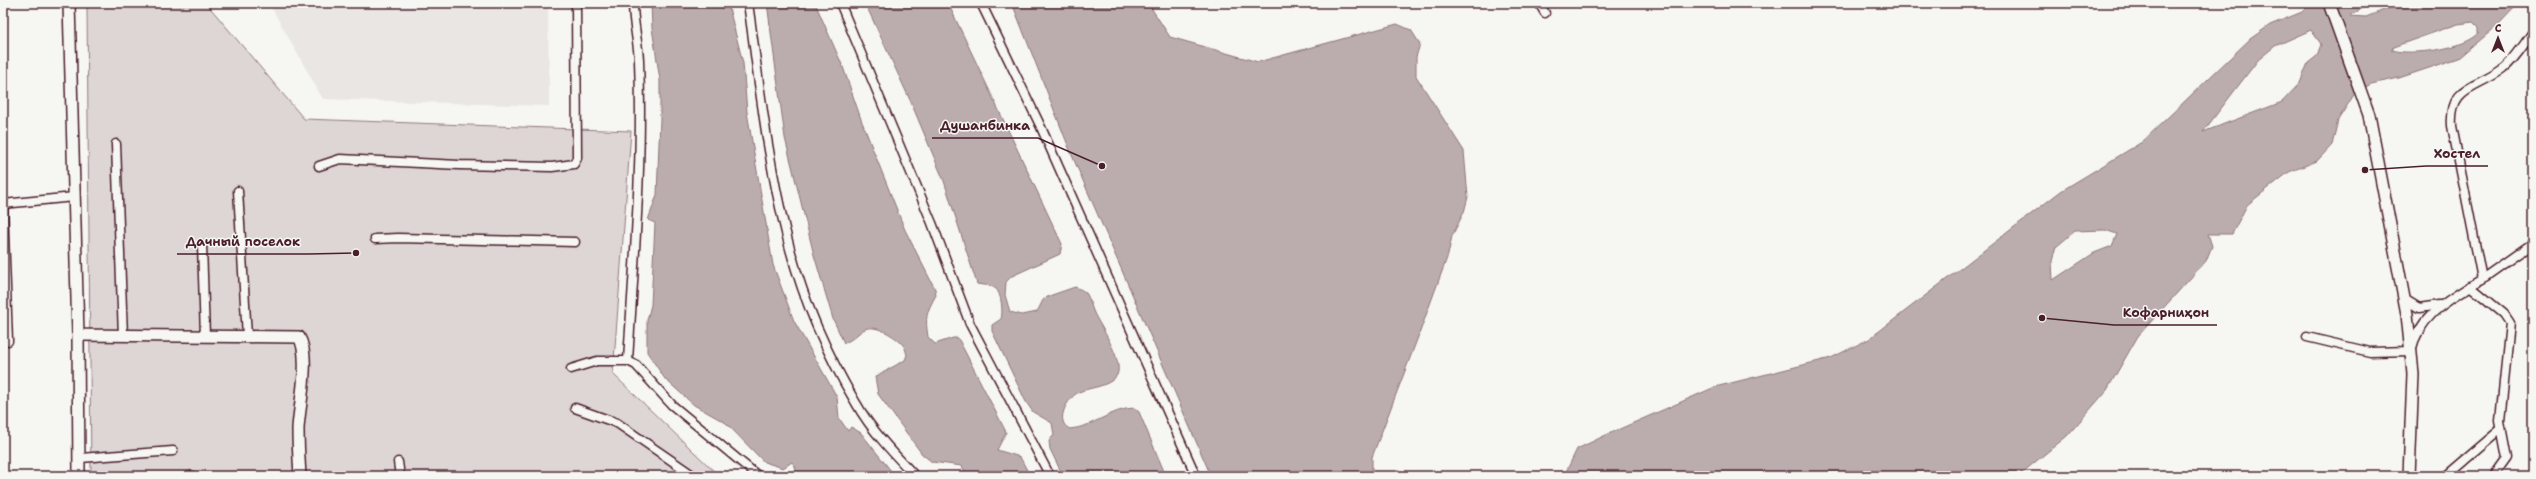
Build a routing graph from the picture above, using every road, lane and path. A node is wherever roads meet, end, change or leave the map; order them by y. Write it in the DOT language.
graph roads {
  1 [pos="70,3"];
  2 [pos="576,3"];
  3 [pos="633,3"];
  4 [pos="748,3"];
  5 [pos="840,3"];
  6 [pos="981,3"];
  7 [pos="1539,3"];
  8 [pos="2329,3"];
  9 [pos="1545,13"];
  10 [pos="2533,32"];
  11 [pos="116,144"];
  12 [pos="318,166"];
  13 [pos="238,191"];
  14 [pos="74,197"];
  15 [pos="3,204"];
  16 [pos="375,240"];
  17 [pos="575,242"];
  18 [pos="2533,244"];
  19 [pos="202,245"];
  20 [pos="2482,279"];
  21 [pos="2470,286"];
  22 [pos="2404,298"];
  23 [pos="2440,305"];
  24 [pos="78,335"];
  25 [pos="123,336"];
  26 [pos="205,336"];
  27 [pos="247,336"];
  28 [pos="2307,336"];
  29 [pos="8,341"];
  30 [pos="2410,351"];
  31 [pos="628,361"];
  32 [pos="571,369"];
  33 [pos="575,408"];
  34 [pos="2500,430"];
  35 [pos="173,451"];
  36 [pos="80,458"];
  37 [pos="398,462"];
  38 [pos="79,476"];
  39 [pos="190,476"];
  40 [pos="193,476"];
  41 [pos="300,476"];
  42 [pos="400,476"];
  43 [pos="694,476"];
  44 [pos="758,476"];
  45 [pos="915,476"];
  46 [pos="1050,476"];
  47 [pos="1196,476"];
  48 [pos="2410,476"];
  49 [pos="2446,476"];
  50 [pos="2494,476"];
  1 -- 14 [label="street"];
  2 -- 12 [label="street"];
  3 -- 31 [label="street"];
  4 -- 45 [label="street"];
  5 -- 46 [label="street"];
  6 -- 47 [label="street"];
  7 -- 9 [label="street"];
  8 -- 22 [label="street"];
  10 -- 20 [label="street"];
  11 -- 25 [label="street"];
  13 -- 27 [label="street"];
  14 -- 15 [label="street"];
  14 -- 24 [label="street"];
  15 -- 29 [label="street"];
  16 -- 17 [label="street"];
  18 -- 20 [label="street"];
  19 -- 26 [label="street"];
  20 -- 21 [label="street"];
  21 -- 23 [label="street"];
  21 -- 34 [label="street"];
  22 -- 23 [label="street"];
  22 -- 30 [label="street"];
  23 -- 30 [label="street"];
  24 -- 25 [label="street"];
  24 -- 36 [label="street"];
  25 -- 26 [label="street"];
  26 -- 27 [label="street"];
  27 -- 41 [label="street"];
  28 -- 30 [label="street"];
  30 -- 48 [label="street"];
  31 -- 32 [label="street"];
  31 -- 44 [label="street"];
  33 -- 43 [label="street"];
  34 -- 49 [label="street"];
  34 -- 50 [label="street"];
  35 -- 36 [label="street"];
  36 -- 38 [label="street"];
  37 -- 42 [label="street"];
  39 -- 40 [label="street"];
}
